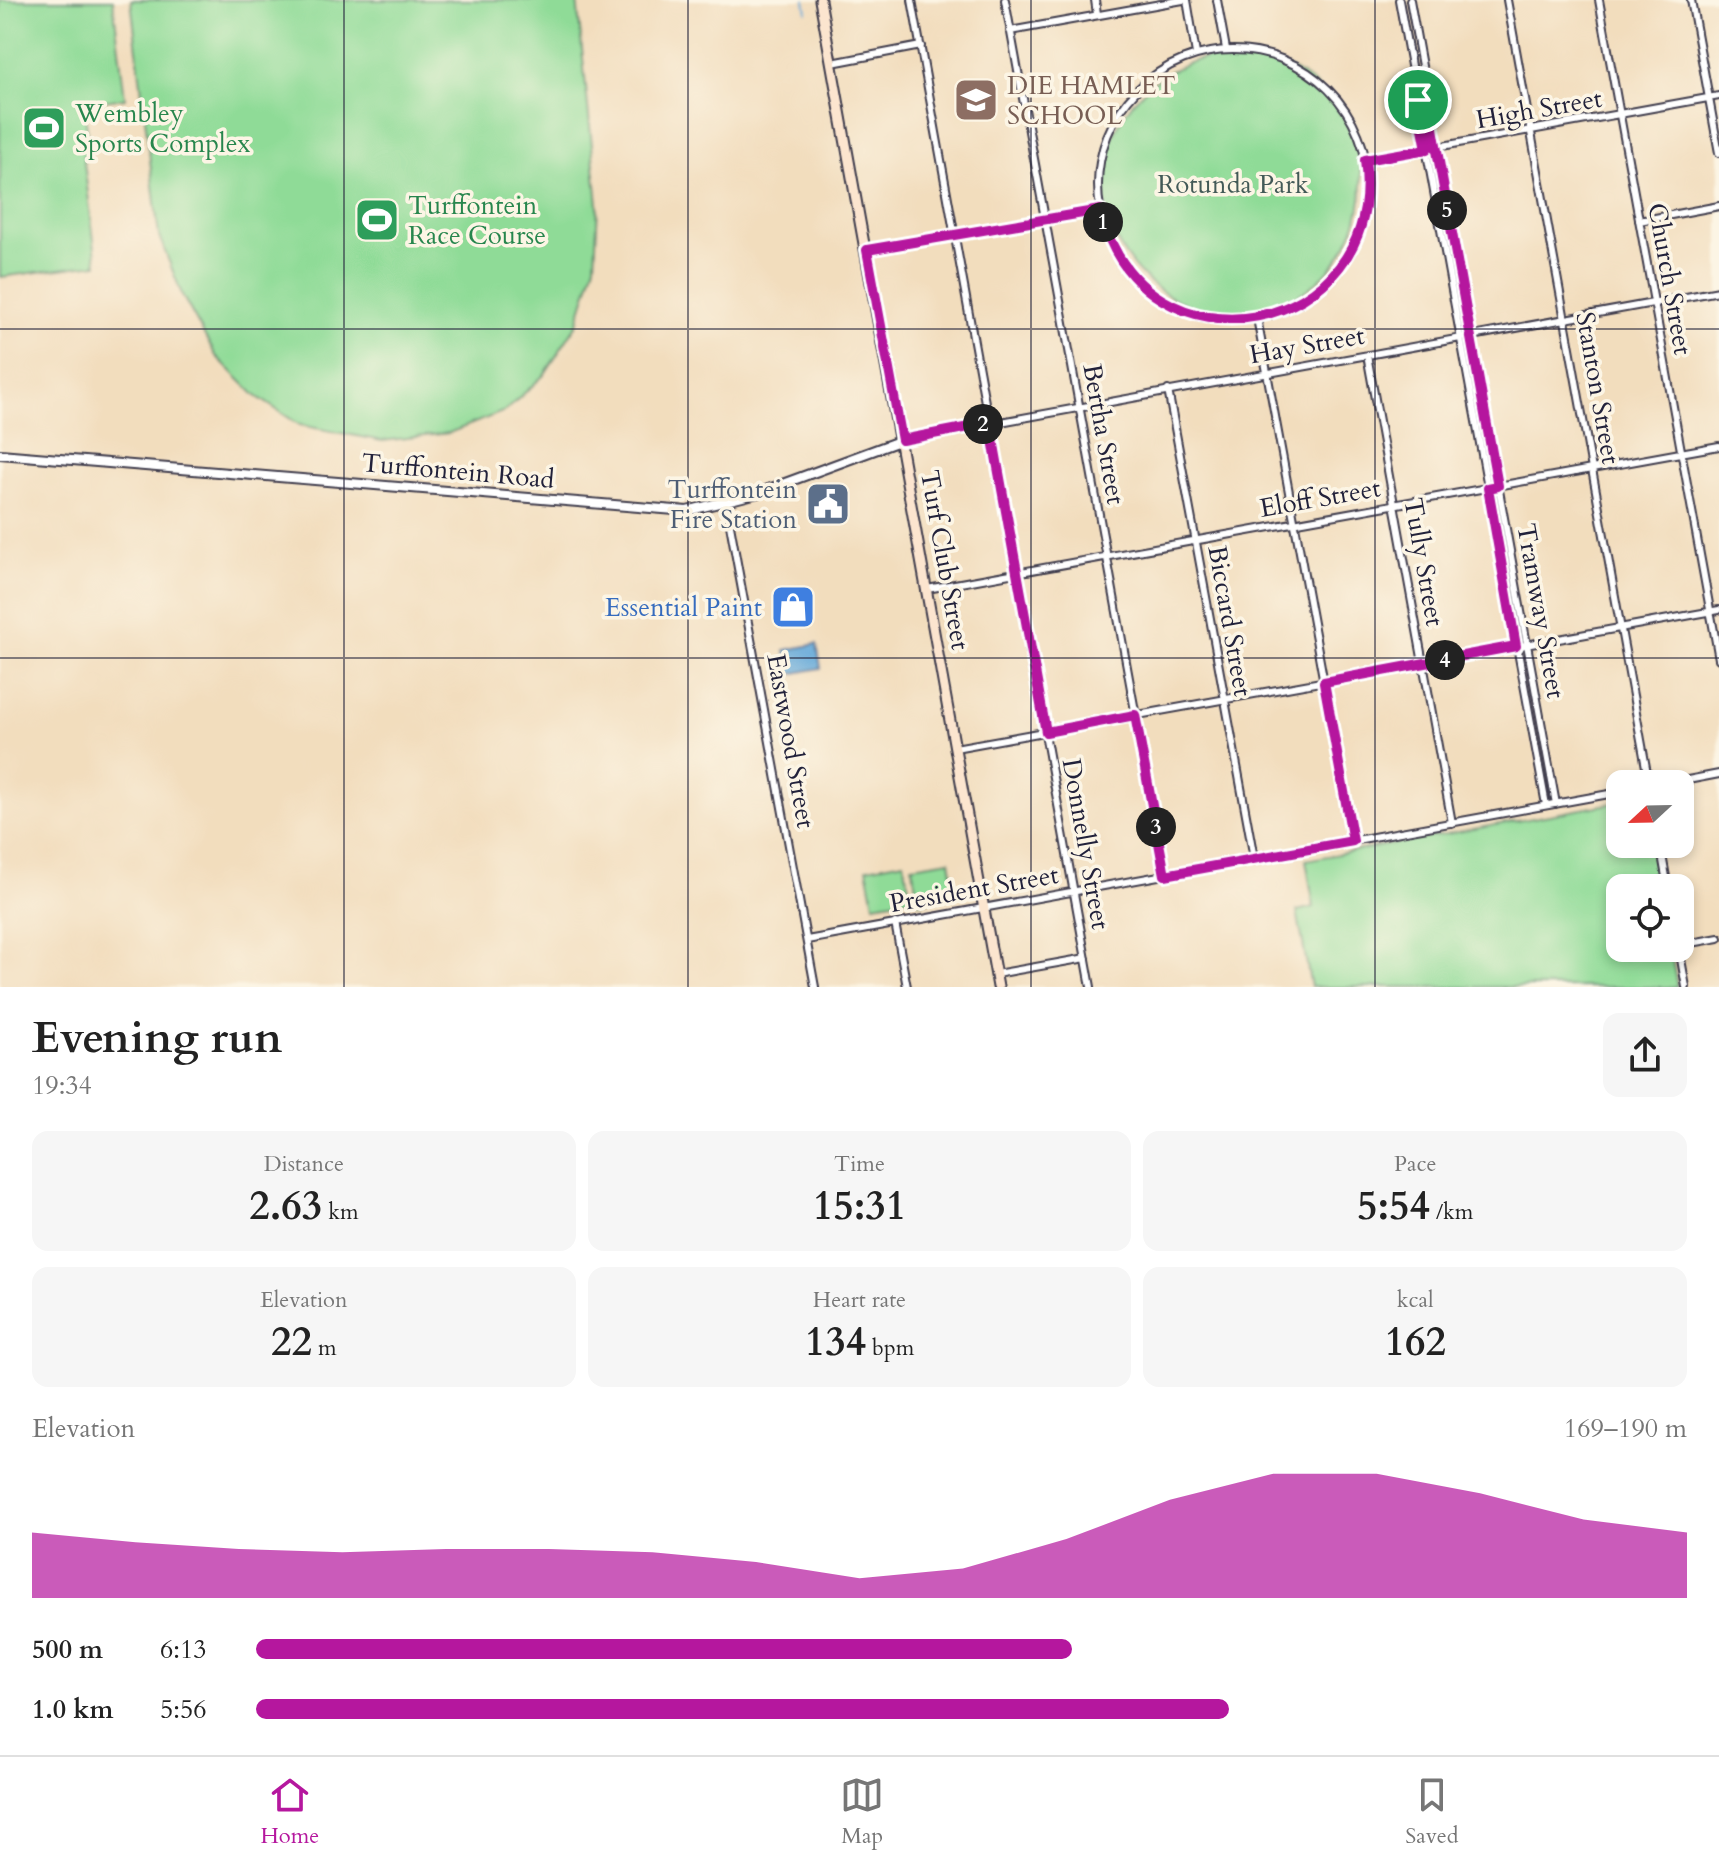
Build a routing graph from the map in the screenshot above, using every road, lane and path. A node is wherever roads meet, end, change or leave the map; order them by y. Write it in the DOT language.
graph roads {
  1 [pos="820,0"];
  2 [pos="912,0"];
  3 [pos="1005,0"];
  4 [pos="1095,0"];
  5 [pos="1185,0"];
  6 [pos="1217,0"];
  7 [pos="1399,0"];
  8 [pos="1410,0"];
  9 [pos="1507,0"];
  10 [pos="1599,0"];
  11 [pos="1691,0"];
  12 [pos="1097,14"];
  13 [pos="1010,31"];
  14 [pos="921,46"];
  15 [pos="1226,49"];
  16 [pos="1196,54"];
  17 [pos="1420,55"];
  18 [pos="1409,56"];
  19 [pos="832,63"];
  20 [pos="1426,90"];
  21 [pos="1416,92"];
  22 [pos="1719,96"];
  23 [pos="1709,98"];
  24 [pos="1620,114"];
  25 [pos="1531,131"];
  26 [pos="1436,148"];
  27 [pos="1427,149"];
  28 [pos="1719,153"];
  29 [pos="1365,160"];
  30 [pos="1719,206"];
  31 [pos="1100,210"];
  32 [pos="1044,218"];
  33 [pos="1639,221"];
  34 [pos="955,235"];
  35 [pos="1452,237"];
  36 [pos="1443,239"];
  37 [pos="867,250"];
  38 [pos="1719,291"];
  39 [pos="1654,303"];
  40 [pos="1257,318"];
  41 [pos="1565,318"];
  42 [pos="1471,336"];
  43 [pos="1460,338"];
  44 [pos="1367,355"];
  45 [pos="1267,372"];
  46 [pos="1168,390"];
  47 [pos="1079,406"];
  48 [pos="1484,409"];
  49 [pos="1473,411"];
  50 [pos="990,423"];
  51 [pos="902,440"];
  52 [pos="1719,446"];
  53 [pos="1681,453"];
  54 [pos="0,454"];
  55 [pos="1592,468"];
  56 [pos="1498,486"];
  57 [pos="1488,488"];
  58 [pos="726,503"];
  59 [pos="1394,505"];
  60 [pos="1295,522"];
  61 [pos="1195,540"];
  62 [pos="1106,557"];
  63 [pos="1017,573"];
  64 [pos="927,589"];
  65 [pos="1719,610"];
  66 [pos="1710,612"];
  67 [pos="1621,628"];
  68 [pos="1526,644"];
  69 [pos="1516,646"];
  70 [pos="1719,659"];
  71 [pos="1423,664"];
  72 [pos="1324,682"];
  73 [pos="1225,699"];
  74 [pos="1135,715"];
  75 [pos="1541,725"];
  76 [pos="1531,727"];
  77 [pos="1046,732"];
  78 [pos="955,748"];
  79 [pos="1646,770"];
  80 [pos="1719,774"];
  81 [pos="1694,779"];
  82 [pos="1606,795"];
  83 [pos="1556,804"];
  84 [pos="1546,805"];
  85 [pos="1452,823"];
  86 [pos="1353,841"];
  87 [pos="1254,858"];
  88 [pos="1165,875"];
  89 [pos="1075,892"];
  90 [pos="983,908"];
  91 [pos="895,923"];
  92 [pos="1719,938"];
  93 [pos="807,940"];
  94 [pos="1694,943"];
  95 [pos="1086,958"];
  96 [pos="1682,962"];
  97 [pos="996,974"];
  98 [pos="815,987"];
  99 [pos="907,987"];
  100 [pos="998,987"];
  101 [pos="1091,987"];
  102 [pos="1686,987"];
  1 -- 19 [label="main road, Turf Club Street"];
  2 -- 14 [label="street, Donnelly Street"];
  3 -- 13 [label="street, Bertha Street"];
  4 -- 12 [label="street"];
  5 -- 12 [label="street"];
  5 -- 16 [label="street"];
  6 -- 15 [label="street"];
  7 -- 18 [label="street, Tramway Street"];
  8 -- 17 [label="street, Tramway Street"];
  9 -- 25 [label="street, Stanton Street"];
  10 -- 24 [label="street, Church Street"];
  11 -- 23 [label="street"];
  12 -- 13 [label="street"];
  13 -- 32 [label="street, Bertha Street"];
  14 -- 19 [label="street"];
  14 -- 34 [label="street, Donnelly Street"];
  15 -- 16 [label="street"];
  15 -- 29 [label="street"];
  16 -- 31 [label="street"];
  17 -- 18 [label="street"];
  17 -- 20 [label="street, Tramway Street"];
  18 -- 21 [label="street, Tramway Street"];
  19 -- 37 [label="main road, Turf Club Street"];
  20 -- 21 [label="street"];
  20 -- 26 [label="street, Tramway Street"];
  21 -- 27 [label="street, Tramway Street"];
  22 -- 23 [label="street, High Street"];
  23 -- 24 [label="street, High Street"];
  23 -- 28 [label="street"];
  24 -- 25 [label="street, High Street"];
  24 -- 33 [label="street, Church Street"];
  25 -- 26 [label="street, High Street"];
  25 -- 41 [label="street, Stanton Street"];
  26 -- 27 [label="street, High Street"];
  26 -- 35 [label="street, Tramway Street"];
  27 -- 29 [label="street, High Street"];
  27 -- 36 [label="street, Tramway Street"];
  29 -- 40 [label="street"];
  30 -- 33 [label="street"];
  31 -- 32 [label="street"];
  31 -- 40 [label="street"];
  32 -- 34 [label="street"];
  32 -- 47 [label="street, Bertha Street"];
  33 -- 39 [label="street, Church Street"];
  34 -- 37 [label="street"];
  34 -- 50 [label="street, Donnelly Street"];
  35 -- 36 [label="street"];
  35 -- 42 [label="street, Tramway Street"];
  36 -- 43 [label="street, Tramway Street"];
  37 -- 51 [label="main road, Turf Club Street"];
  38 -- 39 [label="street, Hay Street"];
  39 -- 41 [label="street, Hay Street"];
  39 -- 53 [label="street, Church Street"];
  40 -- 45 [label="street"];
  41 -- 42 [label="street, Hay Street"];
  41 -- 55 [label="street, Stanton Street"];
  42 -- 43 [label="street, Hay Street"];
  42 -- 48 [label="street, Tramway Street"];
  43 -- 44 [label="street, Hay Street"];
  43 -- 49 [label="street, Tramway Street"];
  44 -- 45 [label="street, Hay Street"];
  44 -- 59 [label="street, Tully Street"];
  45 -- 46 [label="street, Hay Street"];
  45 -- 60 [label="street"];
  46 -- 47 [label="street, Hay Street"];
  46 -- 61 [label="street, Biccard Street"];
  47 -- 50 [label="street, Hay Street"];
  47 -- 62 [label="street, Bertha Street"];
  48 -- 49 [label="street"];
  48 -- 56 [label="street, Tramway Street"];
  49 -- 57 [label="street, Tramway Street"];
  50 -- 51 [label="street, Hay Street"];
  50 -- 63 [label="street, Donnelly Street"];
  51 -- 58 [label="street, Turffontein Road"];
  51 -- 64 [label="main road, Turf Club Street"];
  52 -- 53 [label="street, Eloff Street"];
  53 -- 55 [label="street, Eloff Street"];
  53 -- 66 [label="street, Church Street"];
  54 -- 58 [label="street, Turffontein Road"];
  55 -- 56 [label="street, Eloff Street"];
  55 -- 67 [label="street, Stanton Street"];
  56 -- 57 [label="street, Eloff Street"];
  56 -- 68 [label="street, Tramway Street"];
  57 -- 59 [label="street, Eloff Street"];
  57 -- 69 [label="street, Tramway Street"];
  58 -- 93 [label="street, Eastwood Street"];
  59 -- 60 [label="street, Eloff Street"];
  59 -- 71 [label="street, Tully Street"];
  60 -- 61 [label="street, Eloff Street"];
  60 -- 72 [label="street"];
  61 -- 62 [label="street, Eloff Street"];
  61 -- 73 [label="street, Biccard Street"];
  62 -- 63 [label="street, Eloff Street"];
  62 -- 74 [label="street, Bertha Street"];
  63 -- 64 [label="street, Eloff Street"];
  63 -- 77 [label="street, Donnelly Street"];
  64 -- 78 [label="main road, Turf Club Street"];
  65 -- 66 [label="street"];
  66 -- 67 [label="street"];
  66 -- 70 [label="street, Church Street"];
  67 -- 68 [label="street"];
  67 -- 79 [label="street, Stanton Street"];
  68 -- 69 [label="street"];
  68 -- 75 [label="street, Tramway Street"];
  69 -- 71 [label="street"];
  69 -- 76 [label="street, Tramway Street"];
  71 -- 72 [label="street"];
  71 -- 85 [label="street, Tully Street"];
  72 -- 73 [label="street"];
  72 -- 86 [label="street"];
  73 -- 74 [label="street"];
  73 -- 87 [label="street, Biccard Street"];
  74 -- 77 [label="street"];
  74 -- 88 [label="street, Bertha Street"];
  75 -- 76 [label="street"];
  75 -- 83 [label="street, Tramway Street"];
  76 -- 84 [label="street, Tramway Street"];
  77 -- 78 [label="street"];
  77 -- 89 [label="street, Donnelly Street"];
  78 -- 90 [label="main road, Turf Club Street"];
  80 -- 81 [label="street"];
  82 -- 83 [label="street, President Street"];
  83 -- 84 [label="street, President Street"];
  84 -- 85 [label="street, President Street"];
  85 -- 86 [label="street, President Street"];
  86 -- 87 [label="street, President Street"];
  87 -- 88 [label="street, President Street"];
  88 -- 89 [label="street, President Street"];
  89 -- 90 [label="street, President Street"];
  89 -- 95 [label="street, Donnelly Street"];
  90 -- 91 [label="street, President Street"];
  90 -- 97 [label="main road, Turf Club Street"];
  91 -- 93 [label="street, President Street"];
  91 -- 99 [label="street"];
  92 -- 94 [label="street"];
  93 -- 98 [label="street, Eastwood Street"];
  95 -- 97 [label="street"];
  95 -- 101 [label="street, Donnelly Street"];
  96 -- 102 [label="street"];
  97 -- 100 [label="main road, Turf Club Street"];
}
